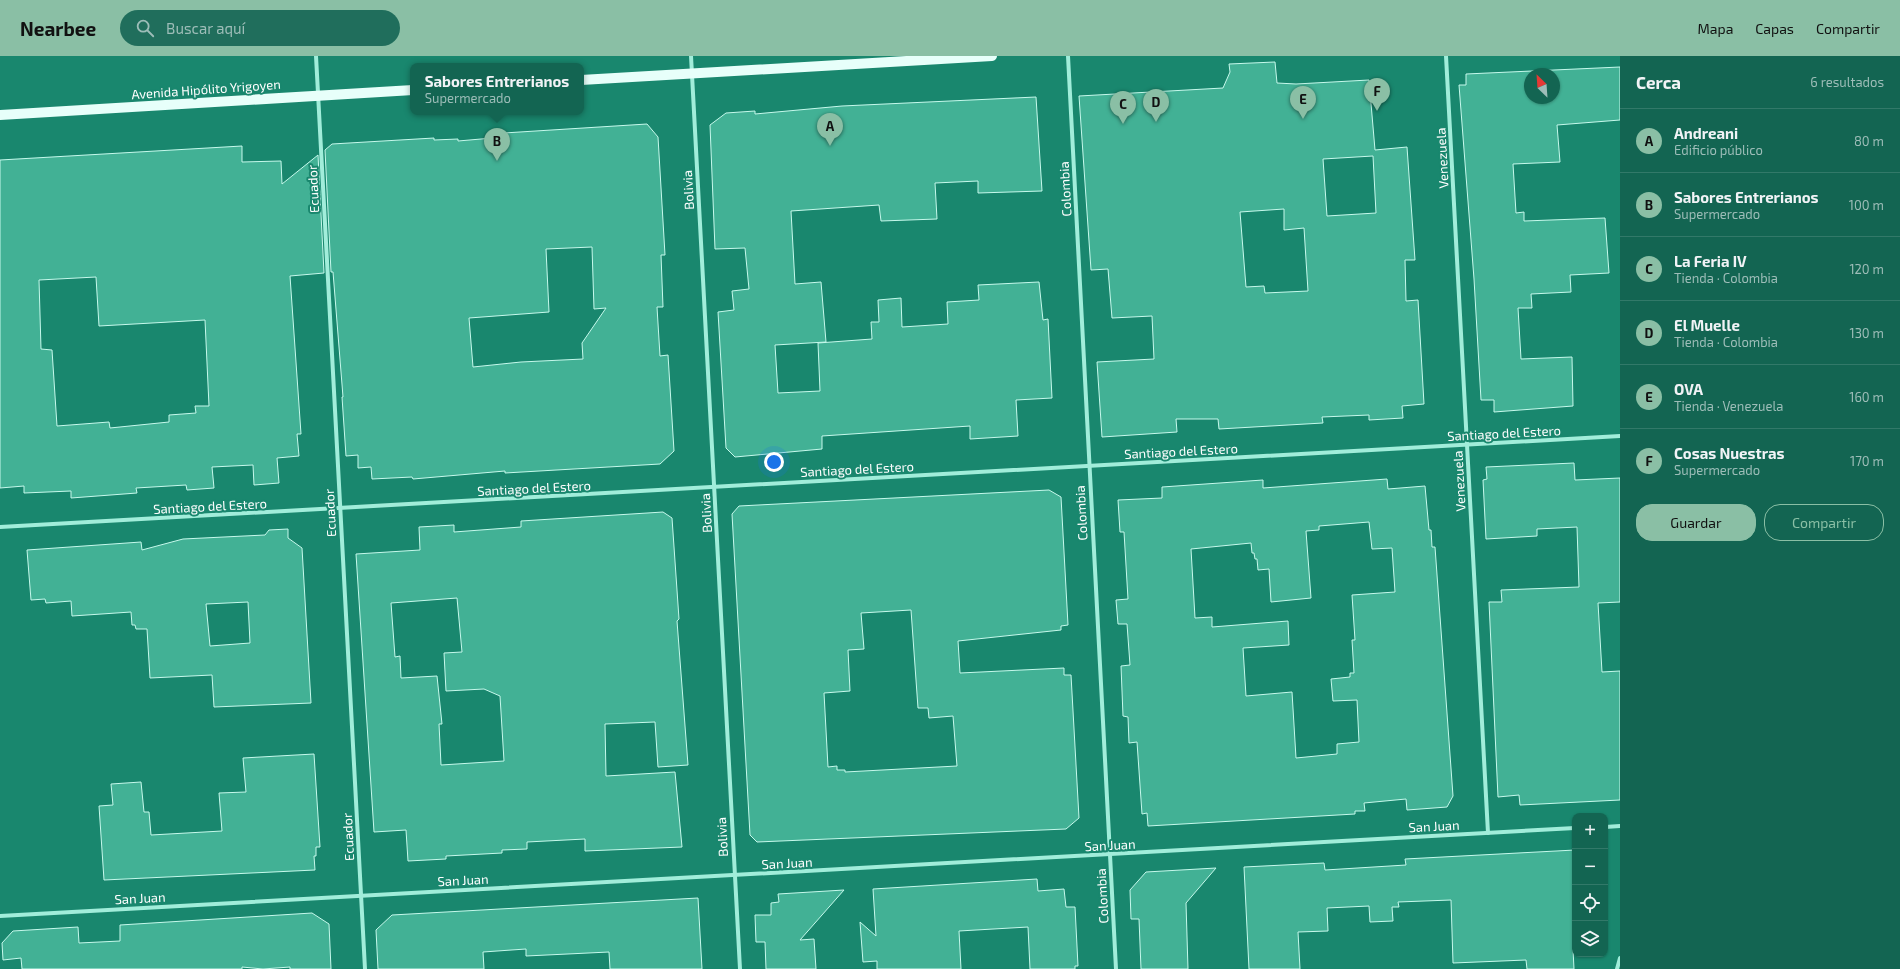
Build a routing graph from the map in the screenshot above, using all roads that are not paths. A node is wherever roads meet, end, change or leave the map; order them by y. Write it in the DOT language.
graph roads {
  1 [pos="316,56"];
  2 [pos="691,56"];
  3 [pos="992,56"];
  4 [pos="1068,56"];
  5 [pos="1446,56"];
  6 [pos="692,73"];
  7 [pos="584,80"];
  8 [pos="410,90"];
  9 [pos="318,95"];
  10 [pos="0,115"];
  11 [pos="1620,436"];
  12 [pos="1467,445"];
  13 [pos="1089,466"];
  14 [pos="715,487"];
  15 [pos="340,509"];
  16 [pos="0,527"];
  17 [pos="1620,826"];
  18 [pos="1608,827"];
  19 [pos="1572,828"];
  20 [pos="1488,833"];
  21 [pos="1110,855"];
  22 [pos="734,876"];
  23 [pos="361,896"];
  24 [pos="0,916"];
  25 [pos="1620,958"];
  26 [pos="365,969"];
  27 [pos="740,969"];
  28 [pos="1116,969"];
  29 [pos="1616,969"];
  1 -- 9 [label="street, Ecuador"];
  2 -- 6 [label="street, Bolivia"];
  3 -- 6 [label="main road"];
  4 -- 13 [label="street, Colombia"];
  5 -- 12 [label="street, Venezuela"];
  6 -- 7 [label="main road"];
  6 -- 14 [label="street, Bolivia"];
  8 -- 9 [label="main road, Avenida Hipólito Yrigoyen"];
  9 -- 10 [label="main road, Avenida Hipólito Yrigoyen"];
  9 -- 15 [label="street, Ecuador"];
  11 -- 12 [label="street, Santiago del Estero"];
  12 -- 13 [label="street, Santiago del Estero"];
  12 -- 20 [label="street, Venezuela"];
  13 -- 14 [label="street, Santiago del Estero"];
  13 -- 21 [label="street, Colombia"];
  14 -- 15 [label="street, Santiago del Estero"];
  14 -- 22 [label="street, Bolivia"];
  15 -- 16 [label="street, Santiago del Estero"];
  15 -- 23 [label="street, Ecuador"];
  17 -- 18 [label="street"];
  19 -- 20 [label="street, San Juan"];
  20 -- 21 [label="street, San Juan"];
  21 -- 22 [label="street, San Juan"];
  21 -- 28 [label="street, Colombia"];
  22 -- 23 [label="street, San Juan"];
  22 -- 27 [label="street, Bolivia"];
  23 -- 24 [label="street, San Juan"];
  23 -- 26 [label="street, Ecuador"];
  25 -- 29 [label="street"];
}
